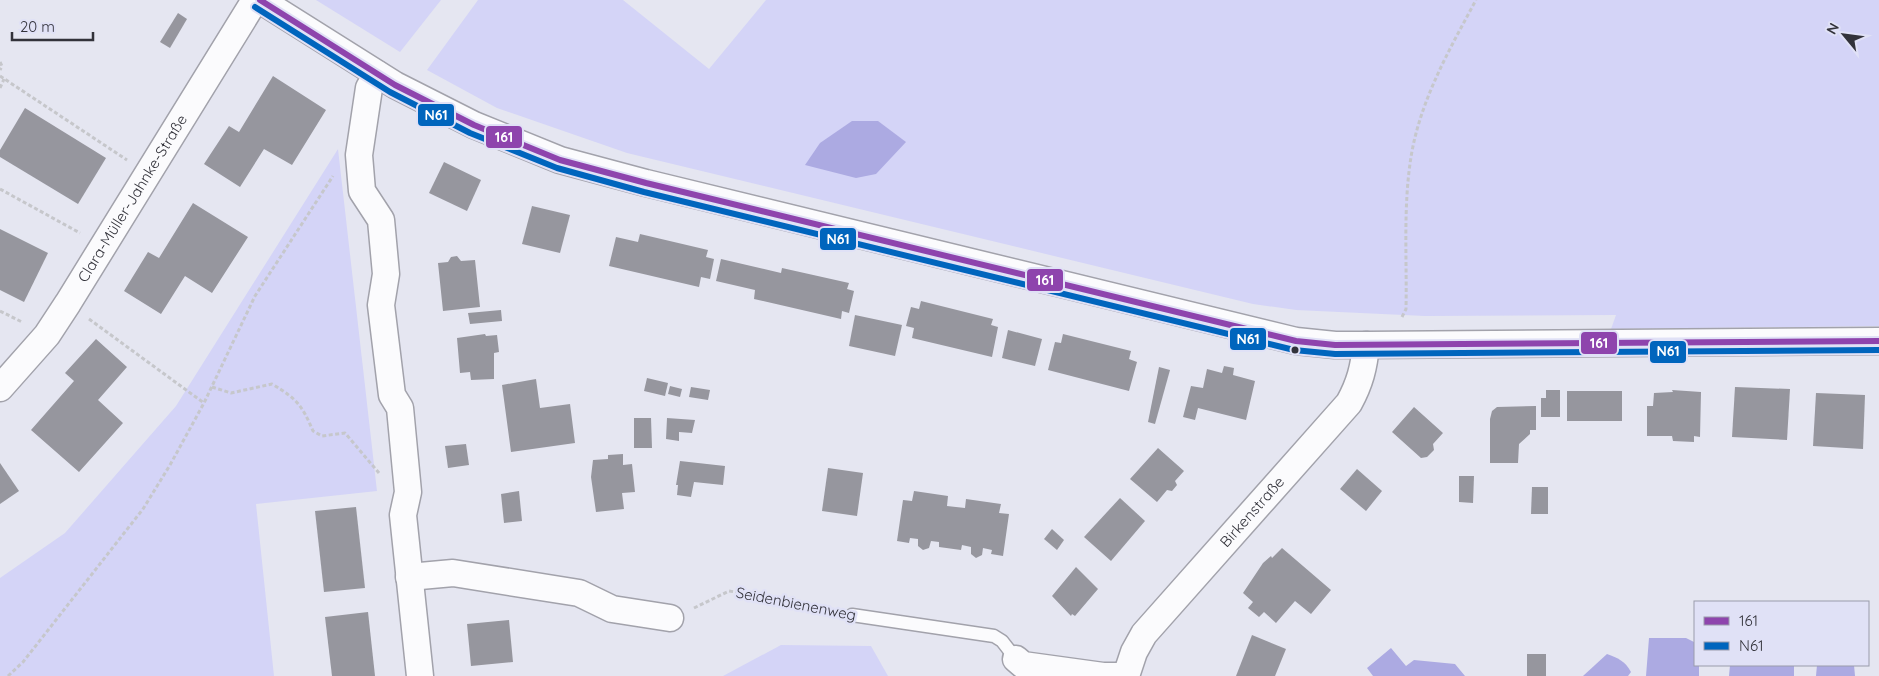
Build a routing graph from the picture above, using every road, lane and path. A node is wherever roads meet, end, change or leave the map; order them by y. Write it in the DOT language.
graph roads {
  1 [pos="255,0"];
  2 [pos="260,0"];
  3 [pos="1476,0"];
  4 [pos="0,62"];
  5 [pos="0,70"];
  6 [pos="377,74"];
  7 [pos="0,76"];
  8 [pos="4,79"];
  9 [pos="0,88"];
  10 [pos="359,155"];
  11 [pos="149,173"];
  12 [pos="1,188"];
  13 [pos="103,246"];
  14 [pos="68,303"];
  15 [pos="1879,341"];
  16 [pos="1378,344"];
  17 [pos="212,387"];
  18 [pos="0,388"];
  19 [pos="204,403"];
  20 [pos="380,474"];
  21 [pos="409,577"];
  22 [pos="852,615"];
  23 [pos="670,618"];
  24 [pos="1016,659"];
  25 [pos="8,676"];
  26 [pos="420,676"];
  27 [pos="1120,676"];
  28 [pos="1126,676"];
  1 -- 11 [label="street, Clara-Müller-Jahnke-Straße"];
  2 -- 6 [label="street"];
  3 -- 16 [label="path"];
  4 -- 5 [label="path"];
  6 -- 10 [label="street"];
  6 -- 16 [label="street"];
  7 -- 8 [label="path"];
  8 -- 9 [label="path"];
  8 -- 11 [label="path"];
  10 -- 17 [label="path"];
  10 -- 21 [label="street"];
  11 -- 13 [label="street, Clara-Müller-Jahnke-Straße"];
  12 -- 13 [label="path"];
  13 -- 14 [label="street, Clara-Müller-Jahnke-Straße"];
  14 -- 18 [label="street, Clara-Müller-Jahnke-Straße"];
  14 -- 19 [label="path"];
  15 -- 16 [label="street"];
  16 -- 28 [label="street, Birkenstraße"];
  17 -- 19 [label="path"];
  17 -- 20 [label="path"];
  19 -- 25 [label="path"];
  21 -- 23 [label="street"];
  21 -- 26 [label="street"];
  22 -- 23 [label="path, Seidenbienenweg"];
  22 -- 24 [label="lane, Seidenbienenweg"];
  24 -- 27 [label="street, Seidenbienenweg"];
}
